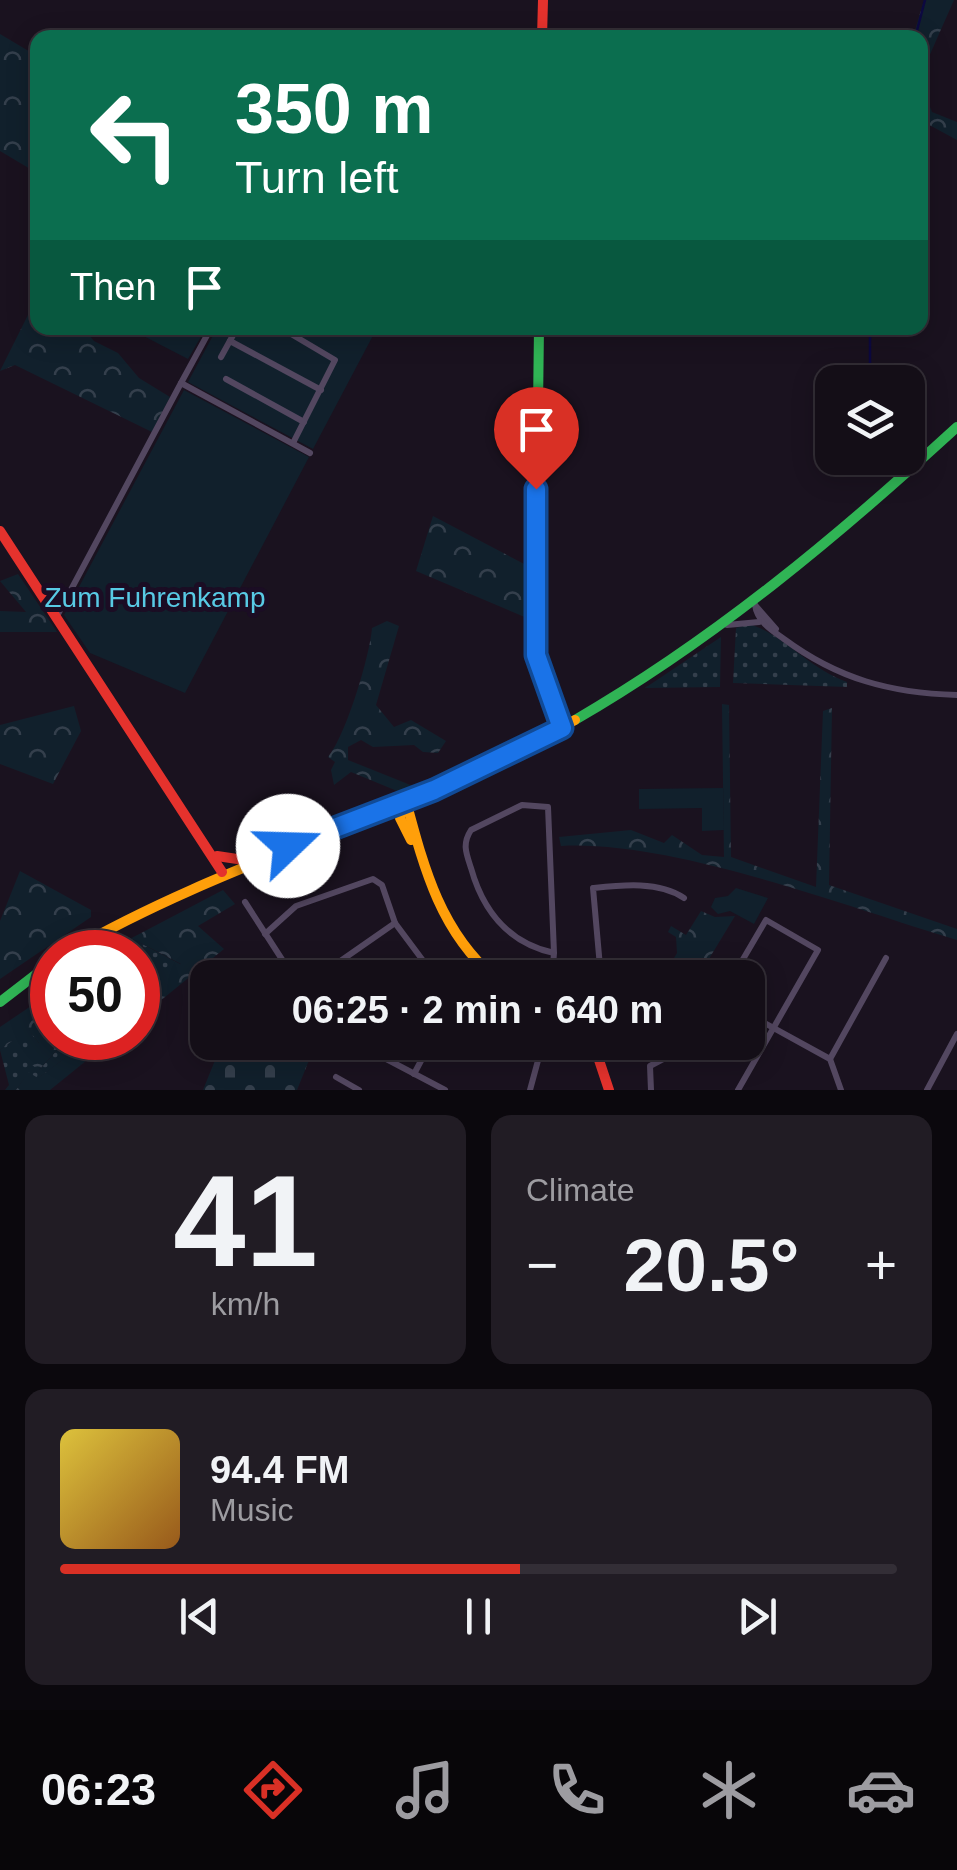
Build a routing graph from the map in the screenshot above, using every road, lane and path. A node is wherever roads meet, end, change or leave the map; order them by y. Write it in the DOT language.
graph roads {
  1 [pos="543,0"];
  2 [pos="542,30"];
  3 [pos="207,335"];
  4 [pos="233,335"];
  5 [pos="294,335"];
  6 [pos="539,335"];
  7 [pos="230,341"];
  8 [pos="221,357"];
  9 [pos="226,380"];
  10 [pos="181,384"];
  11 [pos="321,390"];
  12 [pos="304,422"];
  13 [pos="957,427"];
  14 [pos="293,443"];
  15 [pos="310,452"];
  16 [pos="0,531"];
  17 [pos="755,605"];
  18 [pos="57,617"];
  19 [pos="765,624"];
  20 [pos="727,625"];
  21 [pos="787,642"];
  22 [pos="957,695"];
  23 [pos="554,709"];
  24 [pos="585,715"];
  25 [pos="562,728"];
  26 [pos="542,738"];
  27 [pos="403,803"];
  28 [pos="378,812"];
  29 [pos="402,824"];
  30 [pos="204,844"];
  31 [pos="217,856"];
  32 [pos="255,859"];
  33 [pos="424,864"];
  34 [pos="222,872"];
  35 [pos="684,898"];
  36 [pos="245,902"];
  37 [pos="395,923"];
  38 [pos="106,930"];
  39 [pos="265,934"];
  40 [pos="554,954"];
  41 [pos="886,958"];
  42 [pos="282,960"];
  43 [pos="342,960"];
  44 [pos="421,960"];
  45 [pos="476,960"];
  46 [pos="554,960"];
  47 [pos="599,960"];
  48 [pos="743,960"];
  49 [pos="30,979"];
  50 [pos="0,1002"];
  51 [pos="765,1023"];
  52 [pos="774,1028"];
  53 [pos="957,1034"];
  54 [pos="830,1058"];
  55 [pos="388,1060"];
  56 [pos="421,1060"];
  57 [pos="538,1060"];
  58 [pos="599,1060"];
  59 [pos="661,1060"];
  60 [pos="414,1074"];
  61 [pos="336,1077"];
  62 [pos="346,1087"];
  63 [pos="358,1090"];
  64 [pos="445,1090"];
  65 [pos="530,1090"];
  66 [pos="609,1090"];
  67 [pos="651,1090"];
  68 [pos="738,1090"];
  69 [pos="841,1090"];
  70 [pos="926,1090"];
  1 -- 2 [label="main road"];
  3 -- 10 [label="street"];
  4 -- 7 [label="street"];
  5 -- 11 [label="street"];
  6 -- 23 [label="main road"];
  7 -- 8 [label="street"];
  7 -- 11 [label="street"];
  9 -- 12 [label="street"];
  10 -- 14 [label="street"];
  10 -- 18 [label="street"];
  11 -- 12 [label="street"];
  12 -- 14 [label="street"];
  13 -- 17 [label="main road"];
  14 -- 15 [label="street"];
  16 -- 18 [label="main road"];
  17 -- 19 [label="street"];
  17 -- 20 [label="main road"];
  17 -- 21 [label="street"];
  18 -- 30 [label="main road"];
  19 -- 20 [label="street"];
  19 -- 21 [label="street"];
  20 -- 24 [label="main road"];
  21 -- 22 [label="street"];
  23 -- 24 [label="main road"];
  23 -- 25 [label="main road"];
  23 -- 26 [label="main road"];
  24 -- 25 [label="main road"];
  25 -- 26 [label="main road"];
  26 -- 27 [label="main road"];
  27 -- 28 [label="main road"];
  27 -- 29 [label="main road"];
  27 -- 33 [label="main road"];
  28 -- 29 [label="main road"];
  28 -- 32 [label="main road"];
  29 -- 33 [label="main road"];
  30 -- 31 [label="main road"];
  30 -- 34 [label="main road"];
  31 -- 32 [label="main road"];
  31 -- 34 [label="main road"];
  32 -- 34 [label="main road"];
  33 -- 45 [label="main road"];
  34 -- 38 [label="main road"];
  35 -- 47 [label="street"];
  36 -- 39 [label="street"];
  37 -- 39 [label="street"];
  37 -- 43 [label="street"];
  37 -- 44 [label="street"];
  39 -- 42 [label="street"];
  40 -- 40 [label="street"];
  40 -- 46 [label="street"];
  41 -- 54 [label="street"];
  48 -- 52 [label="street"];
  49 -- 50 [label="main road"];
  51 -- 52 [label="street"];
  52 -- 54 [label="street"];
  52 -- 68 [label="street"];
  53 -- 70 [label="street"];
  54 -- 69 [label="street"];
  55 -- 60 [label="street"];
  56 -- 60 [label="street"];
  57 -- 65 [label="street"];
  58 -- 66 [label="main road"];
  59 -- 67 [label="street"];
  60 -- 64 [label="street"];
  61 -- 62 [label="street"];
  62 -- 63 [label="street"];
}
